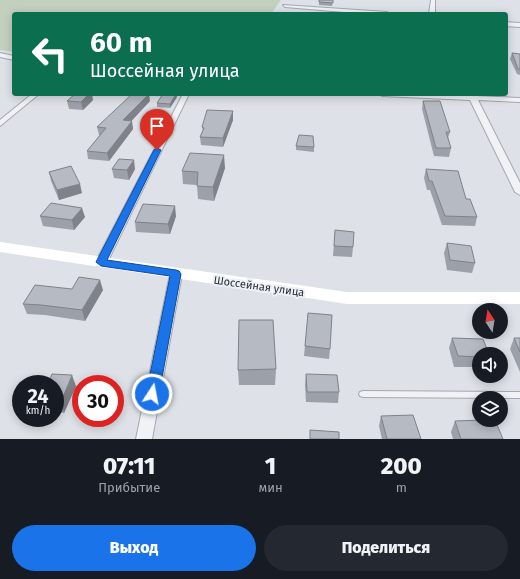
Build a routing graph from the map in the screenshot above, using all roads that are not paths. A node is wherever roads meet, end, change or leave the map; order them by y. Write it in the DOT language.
graph roads {
  1 [pos="289,0"];
  2 [pos="433,0"];
  3 [pos="353,12"];
  4 [pos="432,12"];
  5 [pos="508,24"];
  6 [pos="520,25"];
  7 [pos="0,55"];
  8 [pos="12,58"];
  9 [pos="34,96"];
  10 [pos="185,96"];
  11 [pos="448,96"];
  12 [pos="473,98"];
  13 [pos="520,100"];
  14 [pos="0,124"];
  15 [pos="520,192"];
  16 [pos="0,247"];
  17 [pos="101,262"];
  18 [pos="176,274"];
  19 [pos="520,298"];
  20 [pos="363,394"];
  21 [pos="520,395"];
  22 [pos="144,439"];
  1 -- 3 [label="street"];
  2 -- 4 [label="street"];
  5 -- 6 [label="street"];
  7 -- 8 [label="street"];
  9 -- 14 [label="street"];
  10 -- 17 [label="street"];
  11 -- 12 [label="street"];
  12 -- 13 [label="street"];
  12 -- 15 [label="street"];
  16 -- 17 [label="main road, Шоссейная улица"];
  17 -- 18 [label="main road, Шоссейная улица"];
  18 -- 19 [label="main road, Шоссейная улица"];
  18 -- 22 [label="street"];
  20 -- 21 [label="lane"];
}
